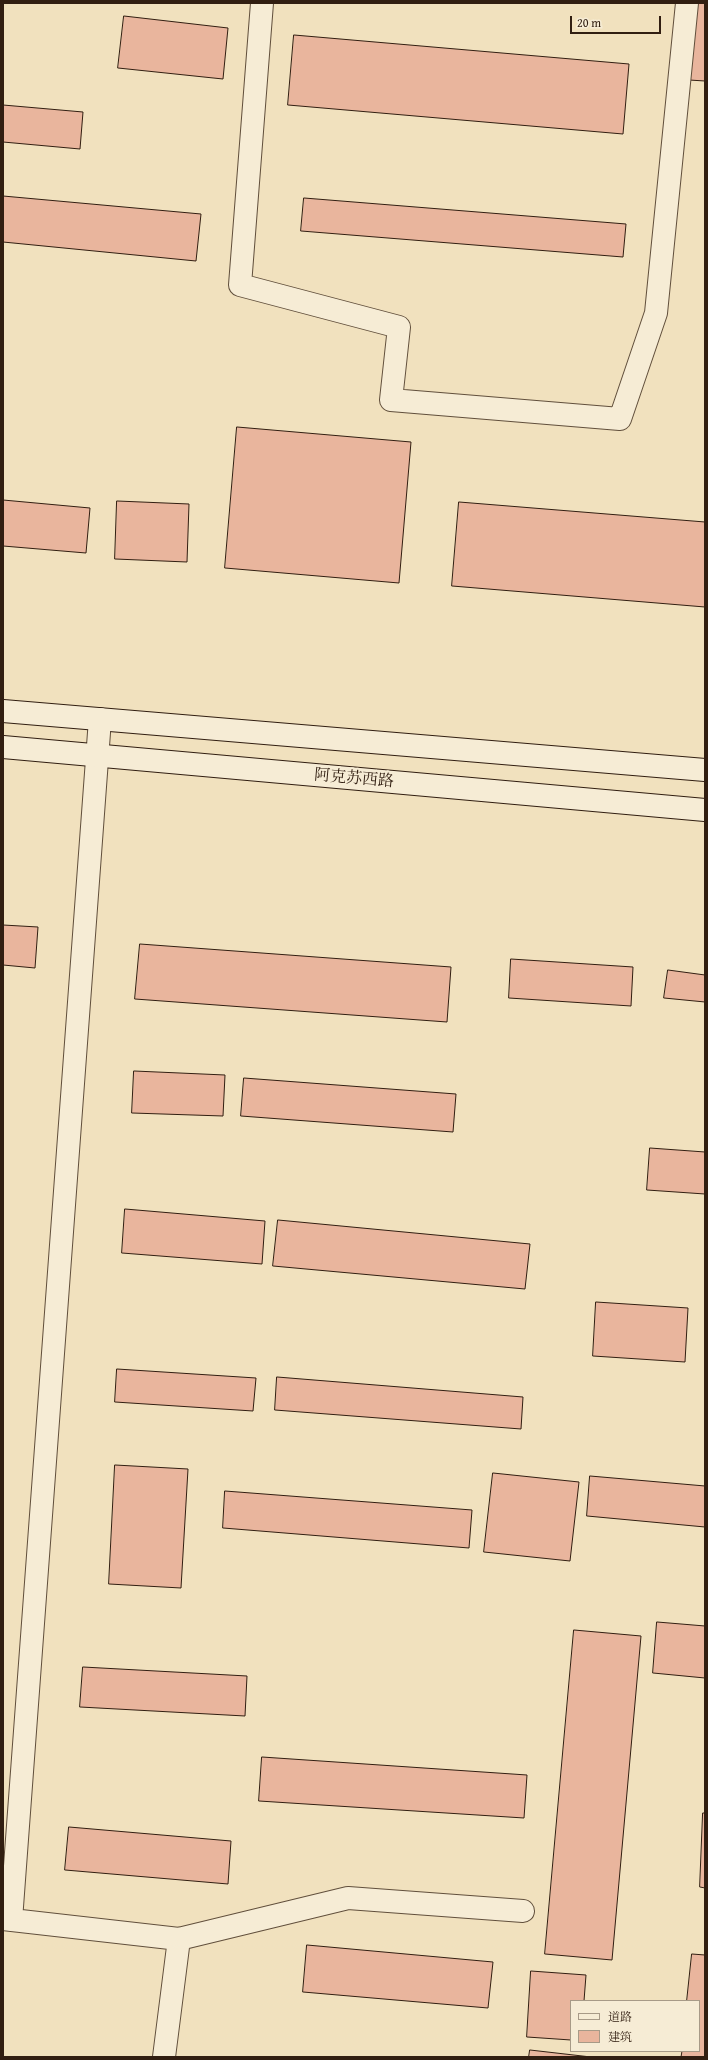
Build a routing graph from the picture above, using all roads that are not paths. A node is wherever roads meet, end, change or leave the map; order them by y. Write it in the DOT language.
graph roads {
  1 [pos="262,3"];
  2 [pos="687,3"];
  3 [pos="3,710"];
  4 [pos="100,719"];
  5 [pos="3,747"];
  6 [pos="97,756"];
  7 [pos="705,770"];
  8 [pos="705,810"];
  9 [pos="523,1911"];
  10 [pos="7,1920"];
  11 [pos="179,1939"];
  12 [pos="164,2057"];
  1 -- 2 [label="street"];
  3 -- 4 [label="street"];
  4 -- 6 [label="street"];
  4 -- 7 [label="street"];
  5 -- 6 [label="street, 阿克苏西路"];
  6 -- 8 [label="street, 阿克苏西路"];
  6 -- 10 [label="street"];
  9 -- 11 [label="street"];
  10 -- 11 [label="street"];
  11 -- 12 [label="street"];
}
